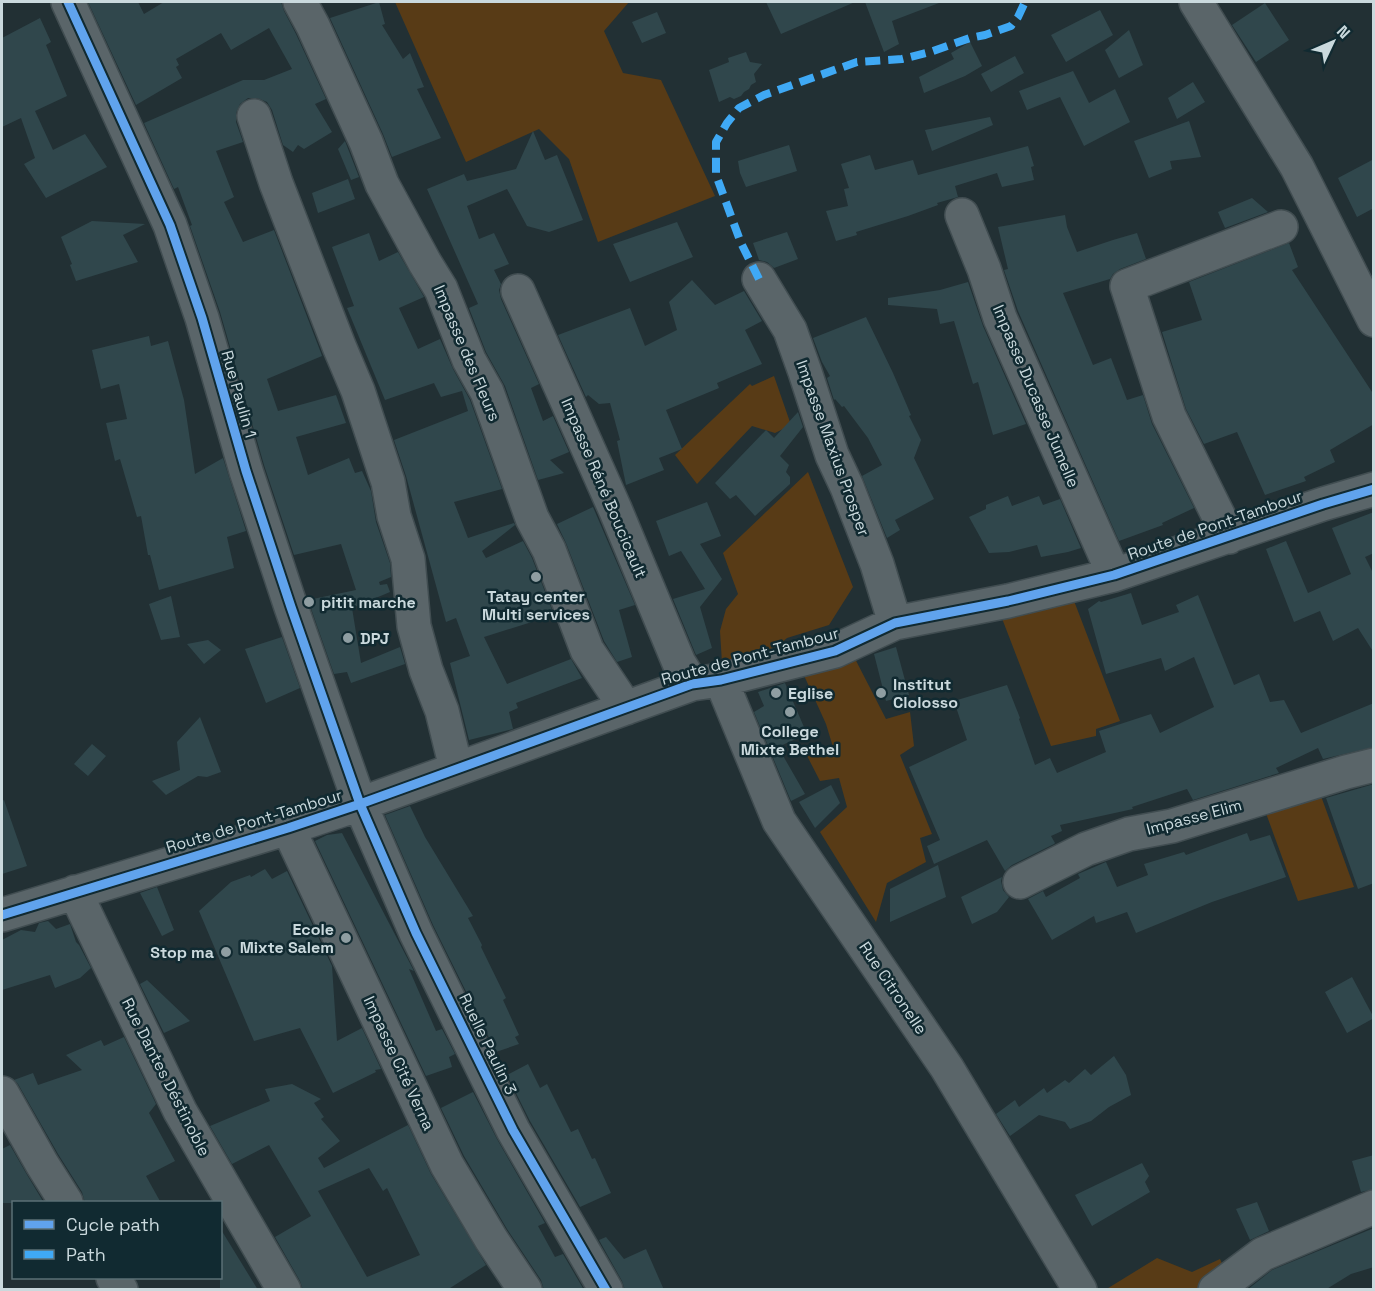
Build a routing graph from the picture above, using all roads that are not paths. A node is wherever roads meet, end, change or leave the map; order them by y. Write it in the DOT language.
graph roads {
  1 [pos="68,2"];
  2 [pos="300,2"];
  3 [pos="1206,5"];
  4 [pos="255,116"];
  5 [pos="962,215"];
  6 [pos="1281,227"];
  7 [pos="759,279"];
  8 [pos="518,291"];
  9 [pos="1374,320"];
  10 [pos="1374,489"];
  11 [pos="1229,537"];
  12 [pos="1114,575"];
  13 [pos="895,623"];
  14 [pos="706,682"];
  15 [pos="626,708"];
  16 [pos="1374,765"];
  17 [pos="456,768"];
  18 [pos="360,804"];
  19 [pos="288,828"];
  20 [pos="1020,882"];
  21 [pos="75,892"];
  22 [pos="2,915"];
  23 [pos="2,1093"];
  24 [pos="65,1201"];
  25 [pos="1374,1207"];
  26 [pos="284,1290"];
  27 [pos="525,1290"];
  28 [pos="606,1290"];
  29 [pos="1080,1290"];
  30 [pos="1215,1290"];
  1 -- 18 [label="street, Rue Paulin 1"];
  2 -- 15 [label="street, Impasse des Fleurs"];
  3 -- 9 [label="street"];
  4 -- 17 [label="street"];
  5 -- 12 [label="street, Impasse Ducasse Jumelle"];
  6 -- 11 [label="street"];
  7 -- 13 [label="street, Impasse Maxius Prosper"];
  8 -- 14 [label="street, Impasse Réné Boucicault"];
  10 -- 11 [label="street, Route de Pont-Tambour"];
  11 -- 12 [label="street, Route de Pont-Tambour"];
  12 -- 13 [label="street, Route de Pont-Tambour"];
  13 -- 14 [label="street, Route de Pont-Tambour"];
  14 -- 15 [label="street, Route de Pont-Tambour"];
  14 -- 29 [label="street, Rue Citronelle"];
  15 -- 17 [label="street, Route de Pont-Tambour"];
  16 -- 20 [label="street, Impasse Elim"];
  17 -- 18 [label="street, Route de Pont-Tambour"];
  18 -- 19 [label="street, Route de Pont-Tambour"];
  18 -- 28 [label="street, Ruelle Paulin 3"];
  19 -- 21 [label="street, Route de Pont-Tambour"];
  19 -- 27 [label="street, Impasse Cité Verna"];
  21 -- 22 [label="street, Route de Pont-Tambour"];
  21 -- 26 [label="street, Rue Dantes Déstinoble"];
  23 -- 24 [label="street"];
  25 -- 30 [label="street"];
}
